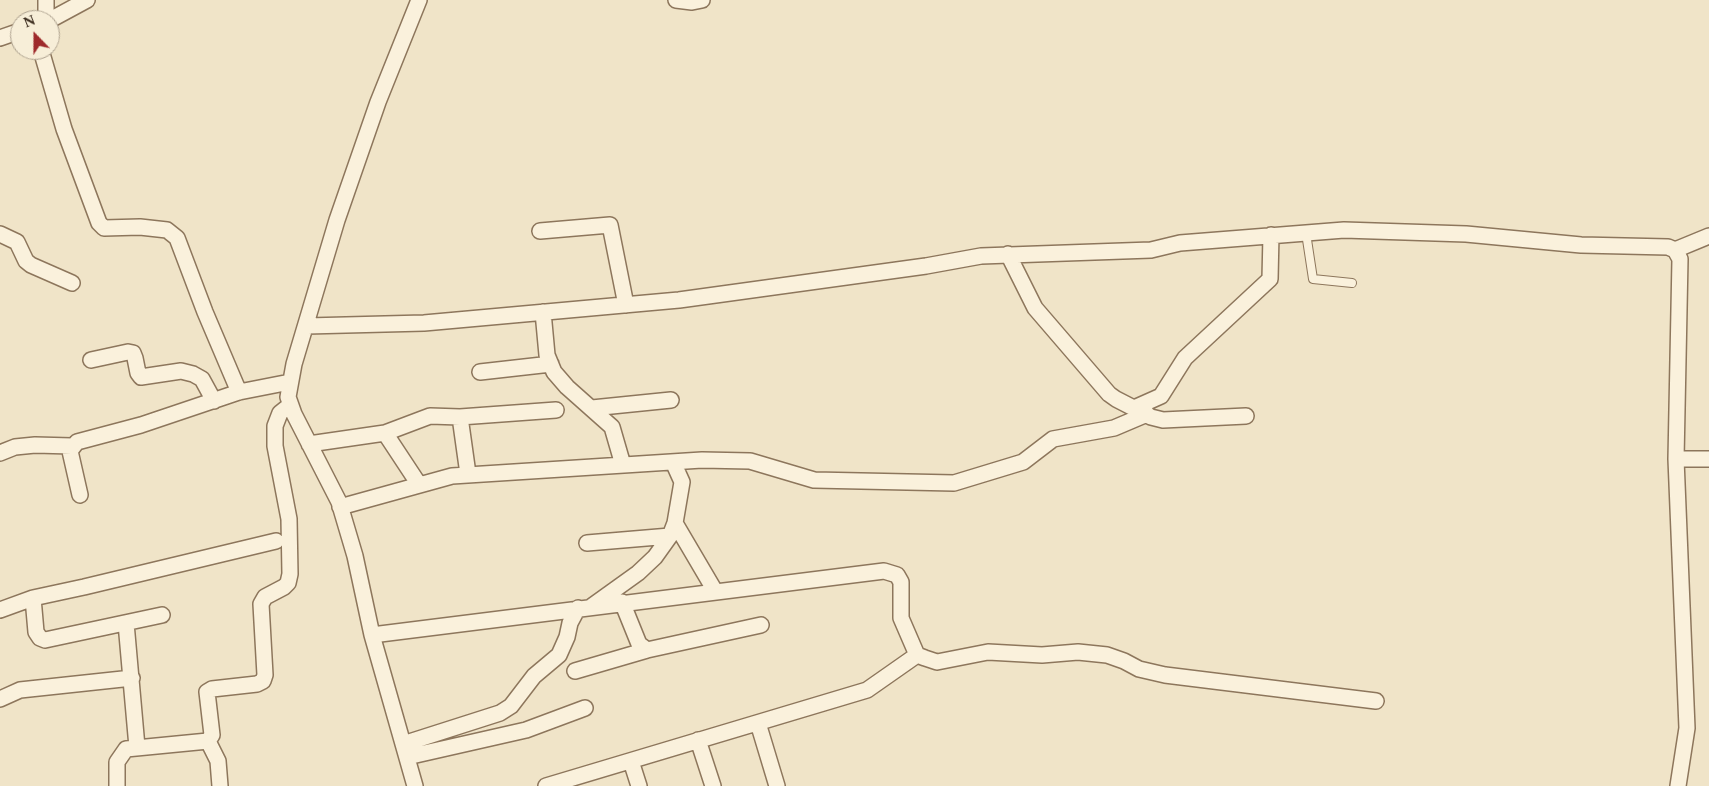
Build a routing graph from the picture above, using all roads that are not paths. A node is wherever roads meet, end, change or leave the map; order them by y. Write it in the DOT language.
graph roads {
  1 [pos="87,0"];
  2 [pos="423,0"];
  3 [pos="676,0"];
  4 [pos="702,0"];
  5 [pos="60,15"];
  6 [pos="44,60"];
  7 [pos="540,231"];
  8 [pos="1306,233"];
  9 [pos="0,234"];
  10 [pos="1272,235"];
  11 [pos="1709,236"];
  12 [pos="1675,250"];
  13 [pos="1008,254"];
  14 [pos="72,283"];
  15 [pos="1352,284"];
  16 [pos="626,305"];
  17 [pos="543,312"];
  18 [pos="307,326"];
  19 [pos="91,360"];
  20 [pos="551,364"];
  21 [pos="480,372"];
  22 [pos="290,382"];
  23 [pos="239,392"];
  24 [pos="672,400"];
  25 [pos="214,401"];
  26 [pos="290,405"];
  27 [pos="592,408"];
  28 [pos="556,410"];
  29 [pos="1140,411"];
  30 [pos="1246,416"];
  31 [pos="460,417"];
  32 [pos="385,433"];
  33 [pos="309,444"];
  34 [pos="72,446"];
  35 [pos="0,452"];
  36 [pos="1676,459"];
  37 [pos="1709,459"];
  38 [pos="702,460"];
  39 [pos="673,462"];
  40 [pos="623,465"];
  41 [pos="468,474"];
  42 [pos="682,482"];
  43 [pos="418,484"];
  44 [pos="80,495"];
  45 [pos="340,506"];
  46 [pos="673,530"];
  47 [pos="276,541"];
  48 [pos="587,543"];
  49 [pos="715,591"];
  50 [pos="33,598"];
  51 [pos="622,602"];
  52 [pos="584,607"];
  53 [pos="0,610"];
  54 [pos="546,612"];
  55 [pos="162,615"];
  56 [pos="126,623"];
  57 [pos="762,625"];
  58 [pos="372,635"];
  59 [pos="567,637"];
  60 [pos="647,650"];
  61 [pos="917,655"];
  62 [pos="575,671"];
  63 [pos="132,678"];
  64 [pos="0,698"];
  65 [pos="1376,701"];
  66 [pos="585,708"];
  67 [pos="758,723"];
  68 [pos="208,740"];
  69 [pos="698,740"];
  70 [pos="138,747"];
  71 [pos="405,751"];
  72 [pos="631,761"];
  73 [pos="117,786"];
  74 [pos="220,786"];
  75 [pos="415,786"];
  76 [pos="546,786"];
  77 [pos="639,786"];
  78 [pos="713,786"];
  79 [pos="777,786"];
  80 [pos="1678,786"];
  1 -- 5 [label="street"];
  2 -- 18 [label="street"];
  3 -- 4 [label="street"];
  6 -- 23 [label="street"];
  7 -- 16 [label="street"];
  8 -- 10 [label="street"];
  8 -- 12 [label="street"];
  8 -- 15 [label="lane"];
  9 -- 14 [label="street"];
  10 -- 13 [label="street"];
  10 -- 29 [label="street"];
  11 -- 12 [label="street"];
  12 -- 36 [label="street"];
  13 -- 16 [label="street"];
  13 -- 29 [label="street"];
  16 -- 17 [label="street"];
  17 -- 18 [label="street"];
  17 -- 20 [label="street"];
  18 -- 22 [label="street"];
  19 -- 25 [label="street"];
  20 -- 21 [label="street"];
  20 -- 27 [label="street"];
  22 -- 23 [label="street"];
  22 -- 26 [label="street"];
  23 -- 25 [label="street"];
  24 -- 27 [label="street"];
  25 -- 34 [label="street"];
  26 -- 33 [label="street"];
  26 -- 68 [label="street"];
  27 -- 40 [label="street"];
  28 -- 31 [label="street"];
  29 -- 30 [label="street"];
  29 -- 38 [label="street"];
  31 -- 32 [label="street"];
  31 -- 41 [label="street"];
  32 -- 33 [label="street"];
  32 -- 43 [label="street"];
  33 -- 45 [label="street"];
  34 -- 35 [label="street"];
  34 -- 44 [label="street"];
  36 -- 37 [label="street"];
  36 -- 80 [label="street"];
  38 -- 39 [label="street"];
  38 -- 42 [label="street"];
  39 -- 40 [label="street"];
  39 -- 42 [label="street"];
  40 -- 41 [label="street"];
  41 -- 43 [label="street"];
  42 -- 46 [label="street"];
  43 -- 45 [label="street"];
  45 -- 58 [label="street"];
  46 -- 48 [label="street"];
  46 -- 49 [label="street"];
  46 -- 52 [label="street"];
  47 -- 50 [label="street"];
  49 -- 51 [label="street"];
  49 -- 61 [label="street"];
  50 -- 53 [label="street"];
  50 -- 56 [label="street"];
  51 -- 52 [label="street"];
  51 -- 60 [label="street"];
  52 -- 54 [label="street"];
  52 -- 59 [label="street"];
  54 -- 58 [label="street"];
  54 -- 59 [label="street"];
  55 -- 56 [label="street"];
  56 -- 63 [label="street"];
  57 -- 60 [label="street"];
  58 -- 71 [label="street"];
  59 -- 71 [label="street"];
  60 -- 62 [label="street"];
  61 -- 65 [label="street"];
  61 -- 67 [label="street"];
  63 -- 64 [label="street"];
  63 -- 70 [label="street"];
  66 -- 71 [label="street"];
  67 -- 69 [label="street"];
  67 -- 79 [label="street"];
  68 -- 70 [label="street"];
  68 -- 74 [label="street"];
  69 -- 72 [label="street"];
  69 -- 78 [label="street"];
  70 -- 73 [label="street"];
  71 -- 75 [label="street"];
  72 -- 76 [label="street"];
  72 -- 77 [label="street"];
}
